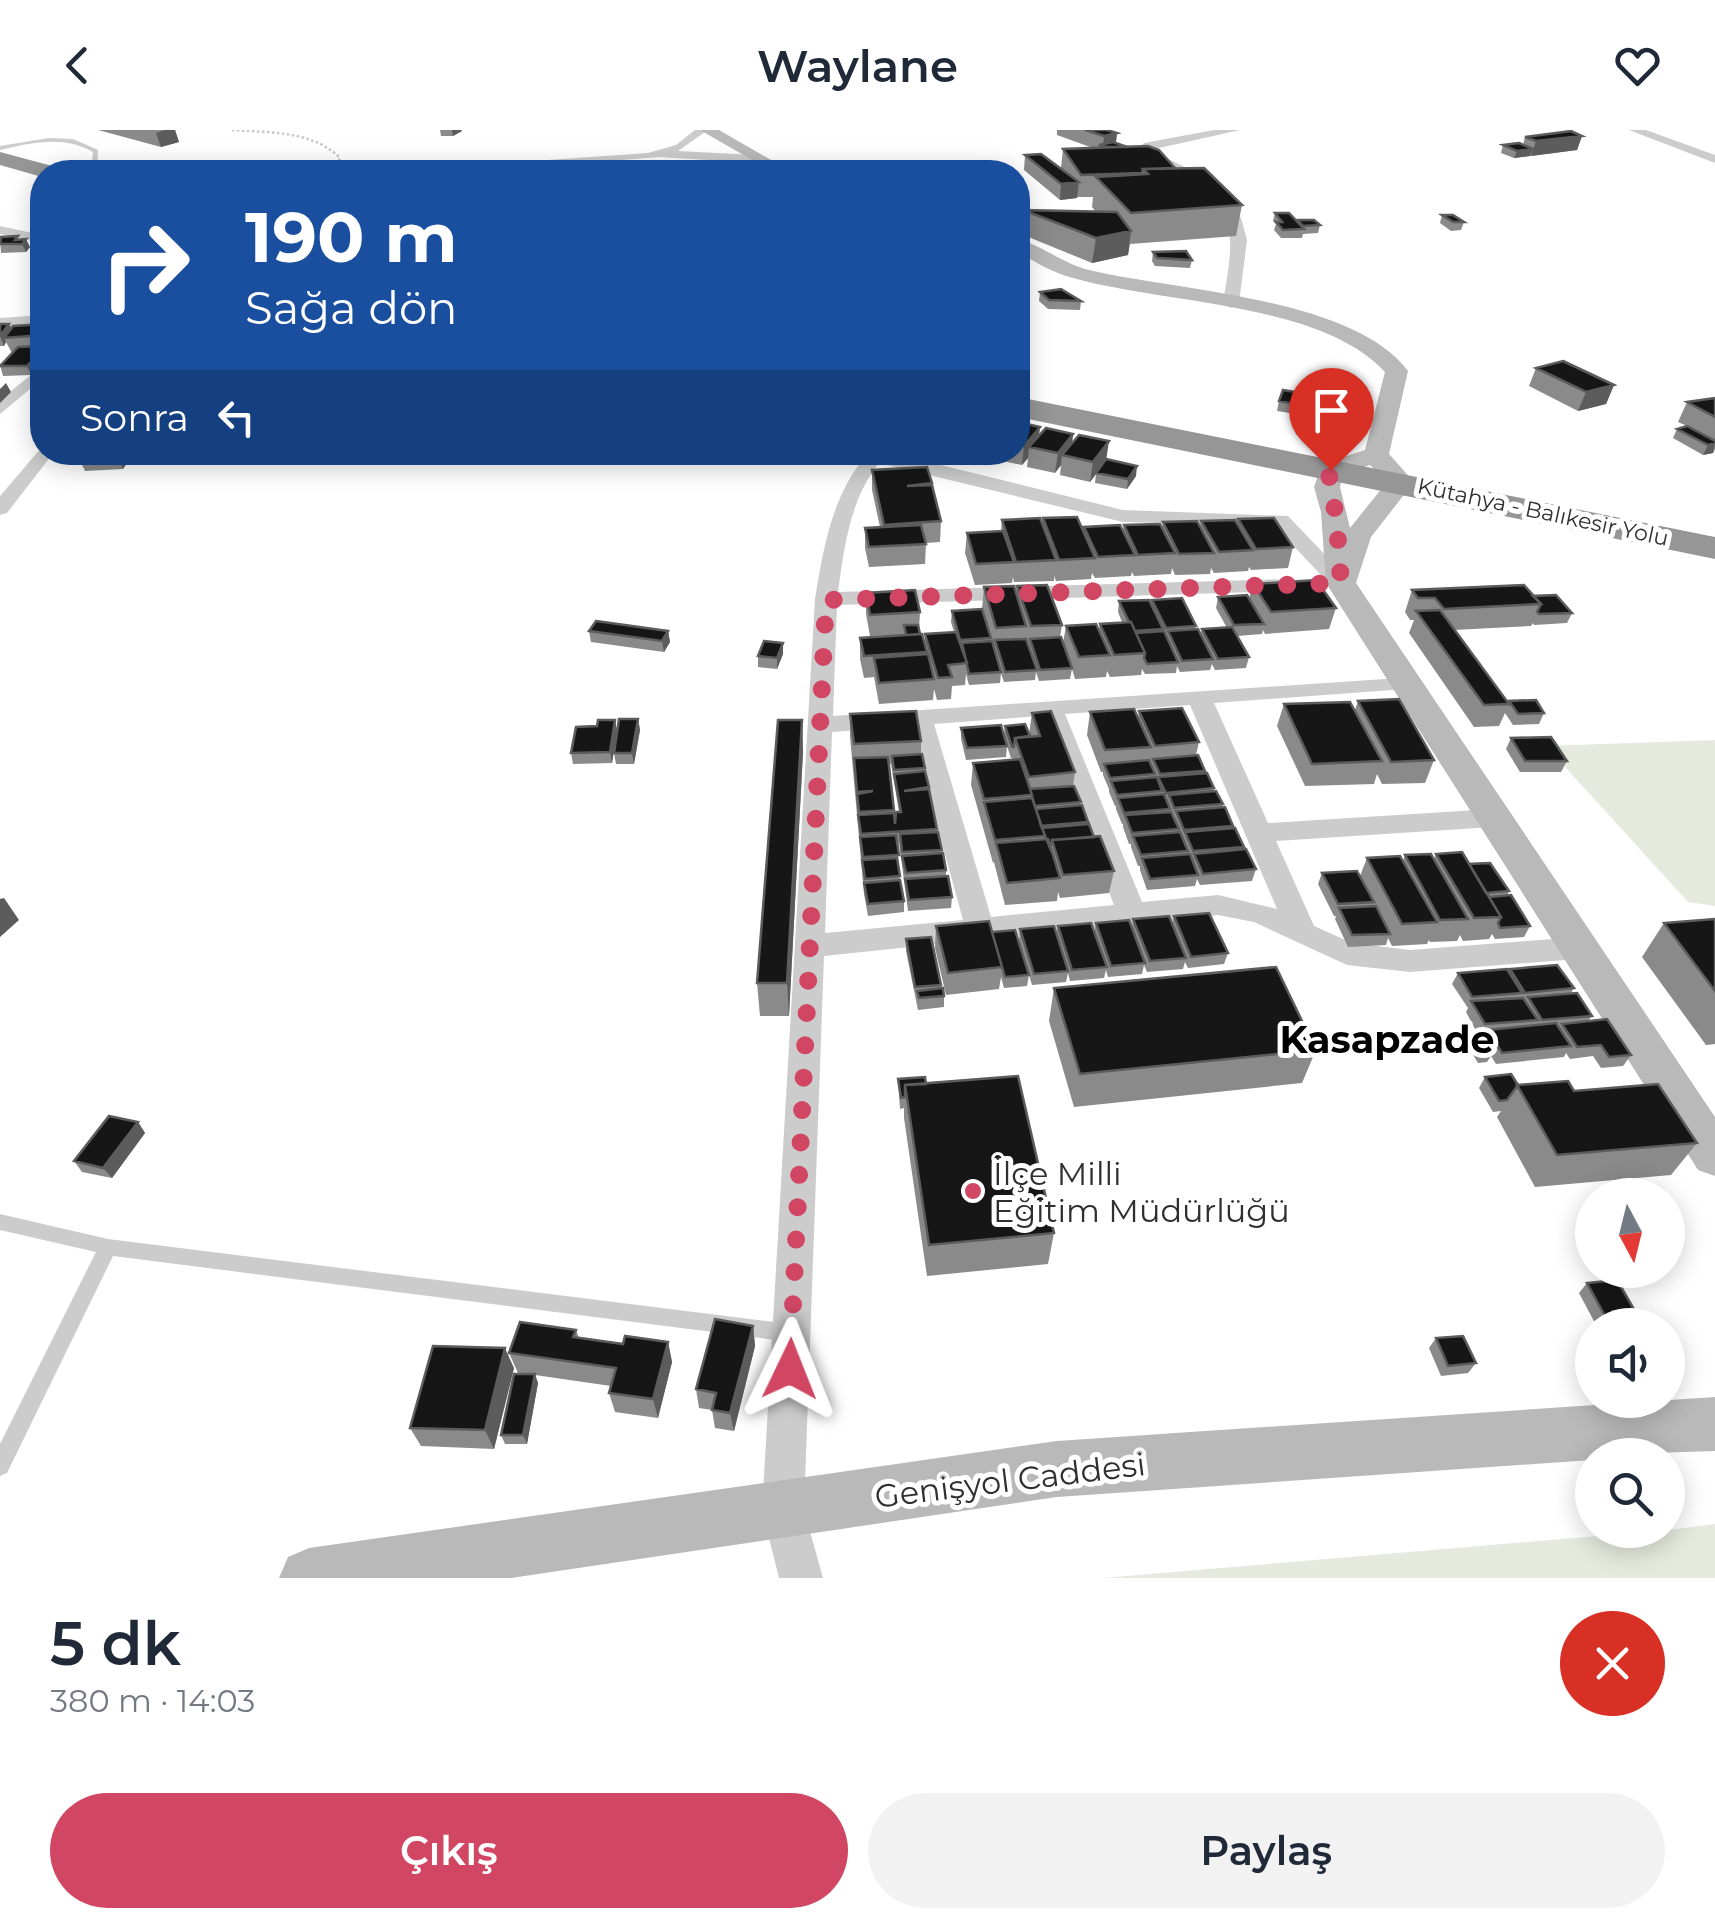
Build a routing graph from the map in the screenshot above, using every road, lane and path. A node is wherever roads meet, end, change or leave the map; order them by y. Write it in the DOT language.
graph roads {
  1 [pos="232,130"];
  2 [pos="705,130"];
  3 [pos="1234,130"];
  4 [pos="1636,130"];
  5 [pos="0,148"];
  6 [pos="659,154"];
  7 [pos="0,158"];
  8 [pos="95,160"];
  9 [pos="339,160"];
  10 [pos="583,160"];
  11 [pos="755,160"];
  12 [pos="1715,160"];
  13 [pos="30,167"];
  14 [pos="0,175"];
  15 [pos="30,184"];
  16 [pos="0,230"];
  17 [pos="30,236"];
  18 [pos="1030,252"];
  19 [pos="1230,302"];
  20 [pos="30,321"];
  21 [pos="0,323"];
  22 [pos="30,382"];
  23 [pos="1030,389"];
  24 [pos="0,409"];
  25 [pos="1030,409"];
  26 [pos="1376,455"];
  27 [pos="35,465"];
  28 [pos="864,465"];
  29 [pos="915,465"];
  30 [pos="1331,470"];
  31 [pos="1400,482"];
  32 [pos="0,509"];
  33 [pos="1715,522"];
  34 [pos="1715,548"];
  35 [pos="1341,583"];
  36 [pos="826,600"];
  37 [pos="1406,682"];
  38 [pos="1199,697"];
  39 [pos="1050,708"];
  40 [pos="920,718"];
  41 [pos="820,725"];
  42 [pos="1492,818"];
  43 [pos="1259,834"];
  44 [pos="1132,914"];
  45 [pos="980,928"];
  46 [pos="1301,930"];
  47 [pos="810,946"];
  48 [pos="1579,948"];
  49 [pos="1715,1156"];
  50 [pos="0,1222"];
  51 [pos="108,1247"];
  52 [pos="792,1333"];
  53 [pos="1715,1424"];
  54 [pos="0,1466"];
  55 [pos="784,1510"];
  56 [pos="310,1578"];
  57 [pos="801,1578"];
  1 -- 9 [label="path"];
  2 -- 6 [label="street"];
  2 -- 11 [label="street"];
  3 -- 19 [label="street"];
  4 -- 12 [label="street"];
  5 -- 8 [label="lane"];
  6 -- 10 [label="street"];
  6 -- 11 [label="street"];
  7 -- 13 [label="highway"];
  14 -- 15 [label="highway"];
  16 -- 17 [label="street"];
  18 -- 19 [label="street"];
  19 -- 26 [label="street"];
  20 -- 21 [label="street"];
  22 -- 24 [label="street"];
  23 -- 26 [label="highway, Kütahya - Balıkesir Yolu"];
  25 -- 30 [label="highway, Kütahya - Balıkesir Yolu"];
  26 -- 30 [label="street"];
  26 -- 31 [label="street"];
  26 -- 33 [label="highway, Kütahya - Balıkesir Yolu"];
  27 -- 32 [label="street"];
  28 -- 36 [label="street"];
  29 -- 35 [label="street"];
  30 -- 31 [label="highway, Kütahya - Balıkesir Yolu"];
  30 -- 35 [label="street"];
  31 -- 34 [label="highway, Kütahya - Balıkesir Yolu"];
  31 -- 35 [label="street"];
  35 -- 36 [label="street"];
  35 -- 37 [label="street"];
  36 -- 41 [label="street"];
  37 -- 38 [label="street"];
  37 -- 42 [label="street"];
  38 -- 39 [label="street"];
  38 -- 43 [label="street"];
  39 -- 40 [label="street"];
  39 -- 44 [label="street"];
  40 -- 41 [label="street"];
  40 -- 45 [label="street"];
  41 -- 47 [label="street"];
  42 -- 43 [label="street"];
  42 -- 48 [label="street"];
  43 -- 46 [label="street"];
  44 -- 45 [label="street"];
  44 -- 46 [label="street"];
  45 -- 47 [label="street"];
  46 -- 48 [label="street"];
  47 -- 52 [label="street"];
  48 -- 49 [label="street"];
  50 -- 51 [label="lane"];
  51 -- 52 [label="lane"];
  51 -- 54 [label="lane"];
  52 -- 55 [label="street"];
  53 -- 55 [label="street, Genişyol Caddesi"];
  55 -- 56 [label="street, Genişyol Caddesi"];
  55 -- 57 [label="street"];
}
